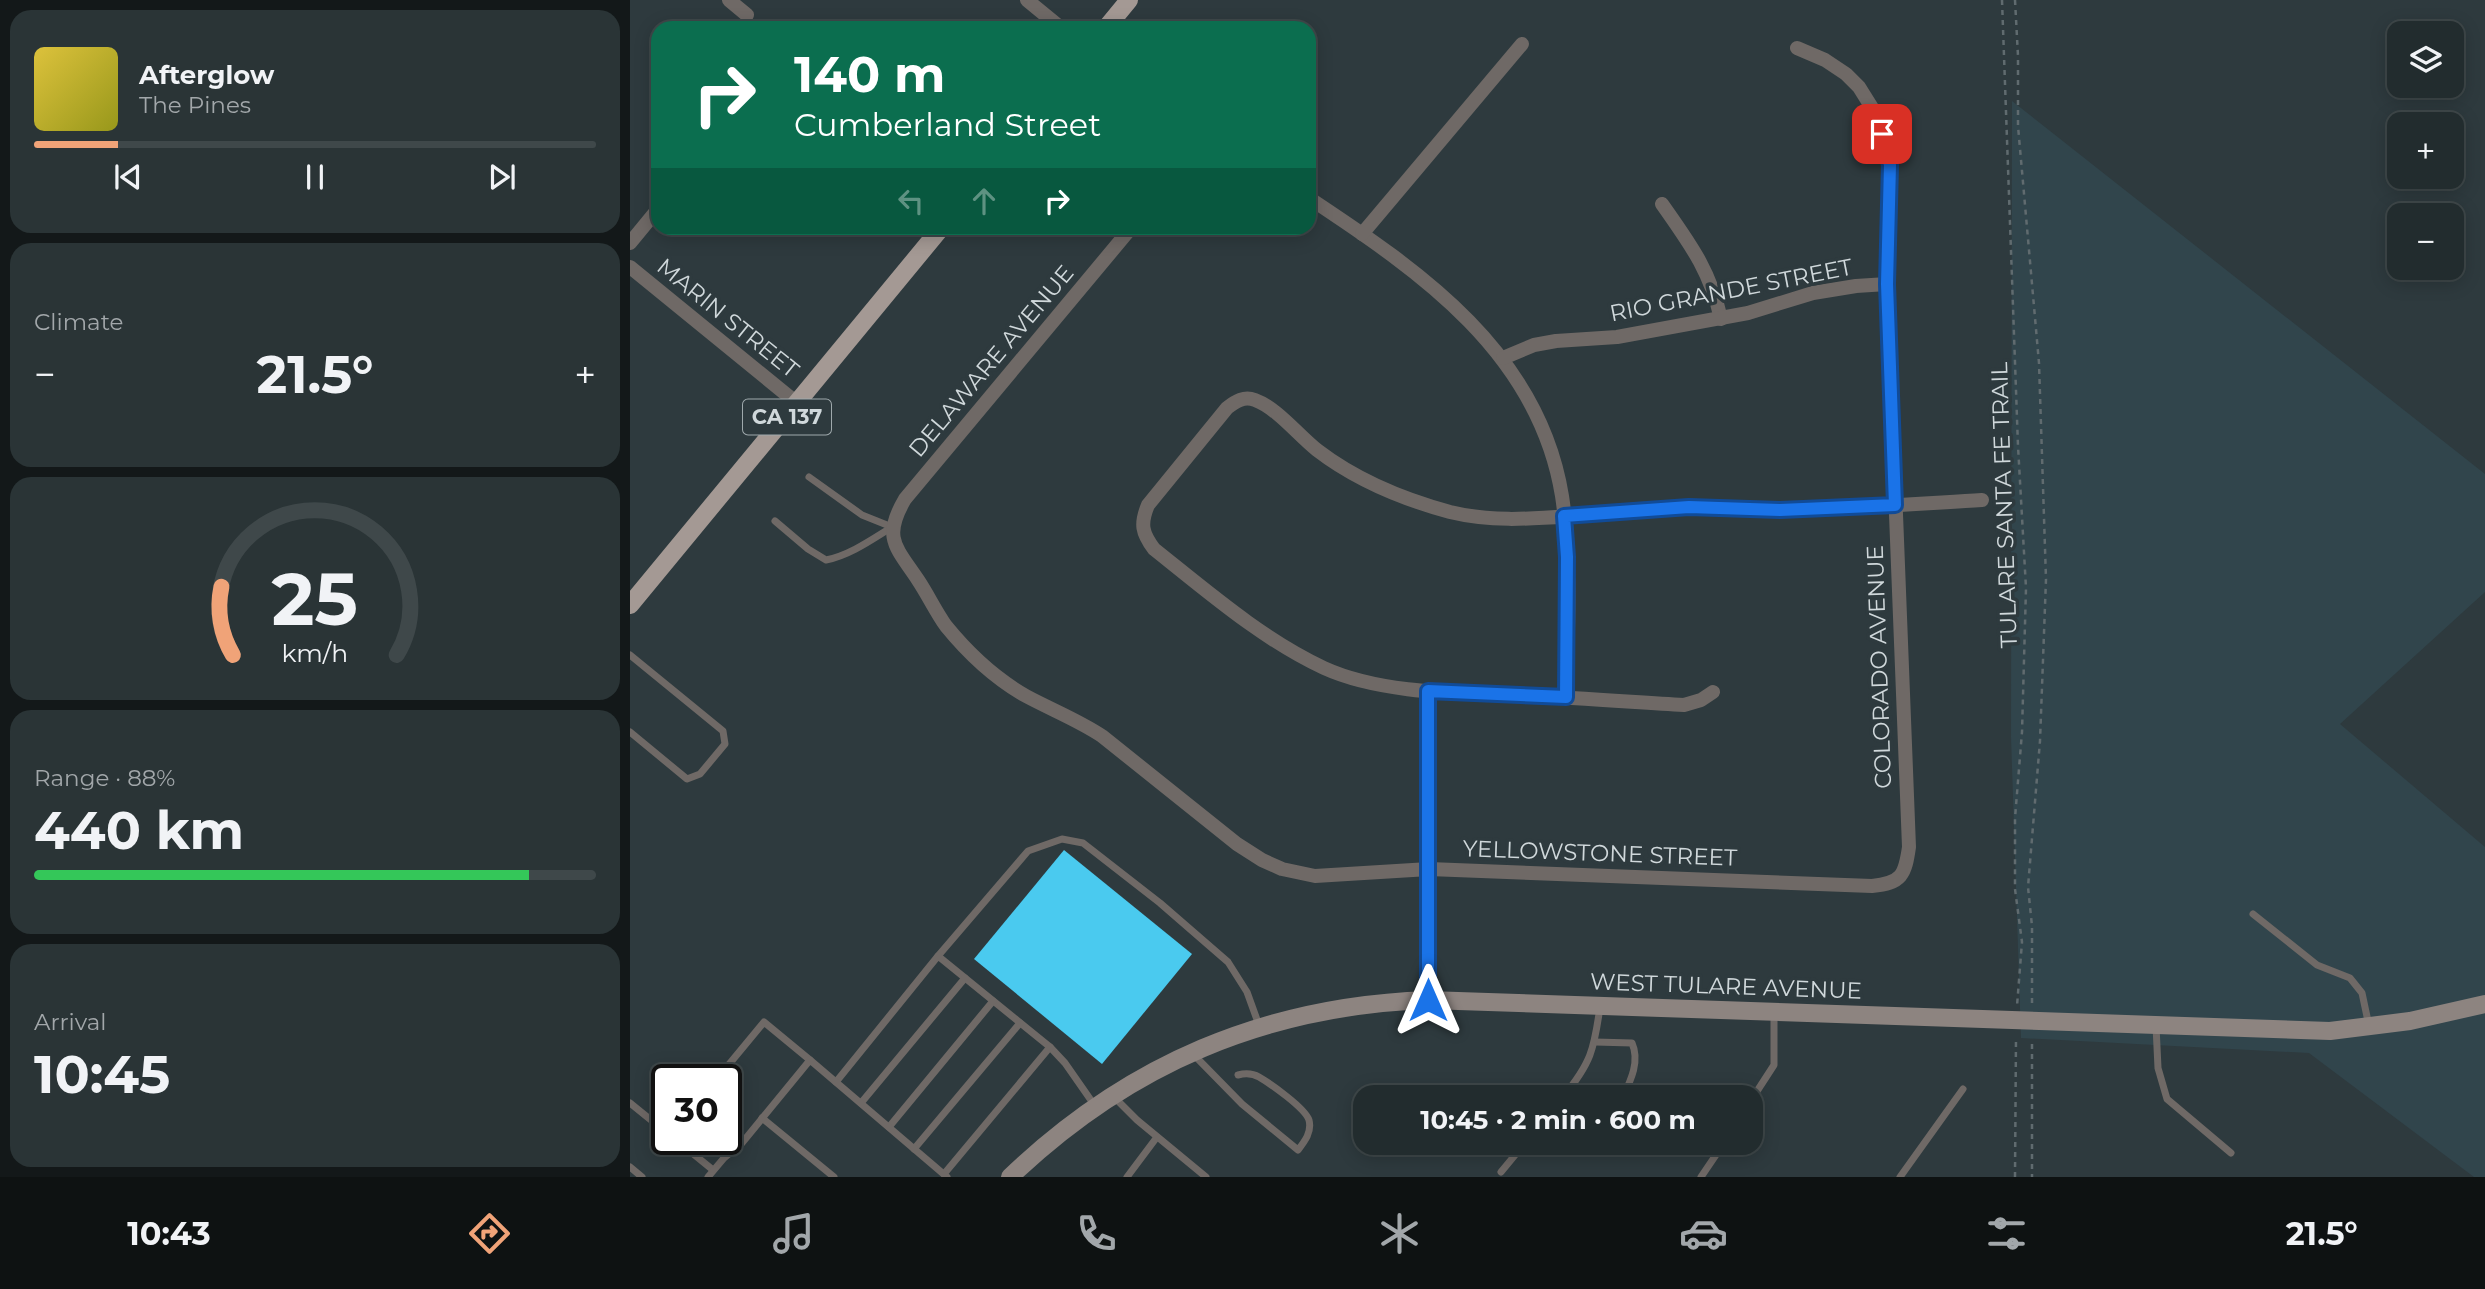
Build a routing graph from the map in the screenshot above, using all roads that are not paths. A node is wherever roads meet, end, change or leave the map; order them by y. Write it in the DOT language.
graph roads {
  1 [pos="729,0"];
  2 [pos="1027,0"];
  3 [pos="1129,0"];
  4 [pos="747,15"];
  5 [pos="1052,21"];
  6 [pos="1112,21"];
  7 [pos="1522,44"];
  8 [pos="1797,48"];
  9 [pos="1316,203"];
  10 [pos="1662,204"];
  11 [pos="651,218"];
  12 [pos="1362,234"];
  13 [pos="932,235"];
  14 [pos="1125,235"];
  15 [pos="630,243"];
  16 [pos="630,267"];
  17 [pos="1887,284"];
  18 [pos="1721,319"];
  19 [pos="1503,358"];
  20 [pos="798,404"];
  21 [pos="809,477"];
  22 [pos="1982,500"];
  23 [pos="1895,505"];
  24 [pos="1564,516"];
  25 [pos="775,521"];
  26 [pos="892,527"];
  27 [pos="630,605"];
  28 [pos="630,655"];
  29 [pos="1428,691"];
  30 [pos="1713,692"];
  31 [pos="1566,697"];
  32 [pos="630,732"];
  33 [pos="1429,869"];
  34 [pos="1900,878"];
  35 [pos="2253,914"];
  36 [pos="938,957"];
  37 [pos="965,978"];
  38 [pos="1428,1000"];
  39 [pos="993,1001"];
  40 [pos="2485,1004"];
  41 [pos="1600,1006"];
  42 [pos="1774,1013"];
  43 [pos="1020,1023"];
  44 [pos="2156,1025"];
  45 [pos="2370,1027"];
  46 [pos="1260,1028"];
  47 [pos="1595,1042"];
  48 [pos="1050,1047"];
  49 [pos="1191,1052"];
  50 [pos="810,1060"];
  51 [pos="729,1064"];
  52 [pos="1238,1074"];
  53 [pos="836,1082"];
  54 [pos="1573,1085"];
  55 [pos="1629,1085"];
  56 [pos="1761,1085"];
  57 [pos="1963,1089"];
  58 [pos="1113,1096"];
  59 [pos="630,1103"];
  60 [pos="861,1103"];
  61 [pos="1096,1107"];
  62 [pos="762,1118"];
  63 [pos="651,1120"];
  64 [pos="889,1128"];
  65 [pos="1157,1137"];
  66 [pos="914,1149"];
  67 [pos="2231,1153"];
  68 [pos="691,1155"];
  69 [pos="1515,1155"];
  70 [pos="1716,1155"];
  71 [pos="630,1167"];
  72 [pos="1501,1172"];
  73 [pos="711,1174"];
  74 [pos="942,1175"];
  75 [pos="1012,1176"];
  76 [pos="642,1177"];
  77 [pos="834,1177"];
  78 [pos="1127,1177"];
  79 [pos="1206,1177"];
  80 [pos="1701,1177"];
  81 [pos="1900,1177"];
  1 -- 4 [label="street"];
  2 -- 5 [label="street"];
  3 -- 6 [label="main road"];
  7 -- 12 [label="street"];
  8 -- 17 [label="street, COLORADO AVENUE"];
  9 -- 12 [label="street"];
  10 -- 18 [label="street"];
  11 -- 15 [label="street"];
  12 -- 19 [label="street"];
  13 -- 20 [label="main road, CA 137"];
  14 -- 26 [label="street, DELAWARE AVENUE"];
  16 -- 20 [label="street, MARIN STREET"];
  17 -- 18 [label="street, RIO GRANDE STREET"];
  17 -- 23 [label="street, COLORADO AVENUE"];
  18 -- 19 [label="street, RIO GRANDE STREET"];
  19 -- 24 [label="street"];
  20 -- 27 [label="main road, CA 137"];
  21 -- 26 [label="lane"];
  22 -- 23 [label="street"];
  23 -- 24 [label="street"];
  23 -- 34 [label="street, COLORADO AVENUE"];
  24 -- 29 [label="street"];
  24 -- 31 [label="street"];
  25 -- 26 [label="lane"];
  26 -- 33 [label="street, YELLOWSTONE STREET"];
  28 -- 32 [label="lane"];
  29 -- 31 [label="street"];
  29 -- 33 [label="street"];
  30 -- 31 [label="street"];
  33 -- 34 [label="street, YELLOWSTONE STREET"];
  33 -- 38 [label="street"];
  35 -- 45 [label="lane"];
  36 -- 37 [label="lane"];
  36 -- 46 [label="lane"];
  36 -- 53 [label="lane"];
  37 -- 39 [label="lane"];
  37 -- 60 [label="lane"];
  38 -- 41 [label="main road, WEST TULARE AVENUE"];
  38 -- 46 [label="main road, WEST TULARE AVENUE"];
  39 -- 43 [label="lane"];
  39 -- 64 [label="lane"];
  40 -- 45 [label="main road, WEST TULARE AVENUE"];
  41 -- 42 [label="main road, WEST TULARE AVENUE"];
  41 -- 47 [label="lane"];
  42 -- 44 [label="main road, WEST TULARE AVENUE"];
  42 -- 56 [label="lane"];
  43 -- 48 [label="lane"];
  43 -- 66 [label="lane"];
  44 -- 45 [label="main road, WEST TULARE AVENUE"];
  44 -- 67 [label="lane"];
  46 -- 49 [label="main road, WEST TULARE AVENUE"];
  47 -- 54 [label="lane"];
  47 -- 55 [label="lane"];
  48 -- 61 [label="lane"];
  48 -- 74 [label="lane"];
  49 -- 52 [label="lane"];
  49 -- 58 [label="main road, WEST TULARE AVENUE"];
  50 -- 51 [label="lane"];
  50 -- 53 [label="lane"];
  50 -- 62 [label="lane"];
  53 -- 60 [label="lane"];
  57 -- 81 [label="lane"];
  58 -- 61 [label="main road, WEST TULARE AVENUE"];
  58 -- 65 [label="lane"];
  59 -- 63 [label="lane"];
  60 -- 64 [label="lane"];
  61 -- 75 [label="main road, WEST TULARE AVENUE"];
  62 -- 73 [label="lane"];
  62 -- 77 [label="lane"];
  64 -- 66 [label="lane"];
  65 -- 78 [label="lane"];
  65 -- 79 [label="lane"];
  66 -- 74 [label="lane"];
  68 -- 73 [label="lane"];
  69 -- 72 [label="lane"];
  70 -- 80 [label="lane"];
  71 -- 76 [label="lane"];
}
